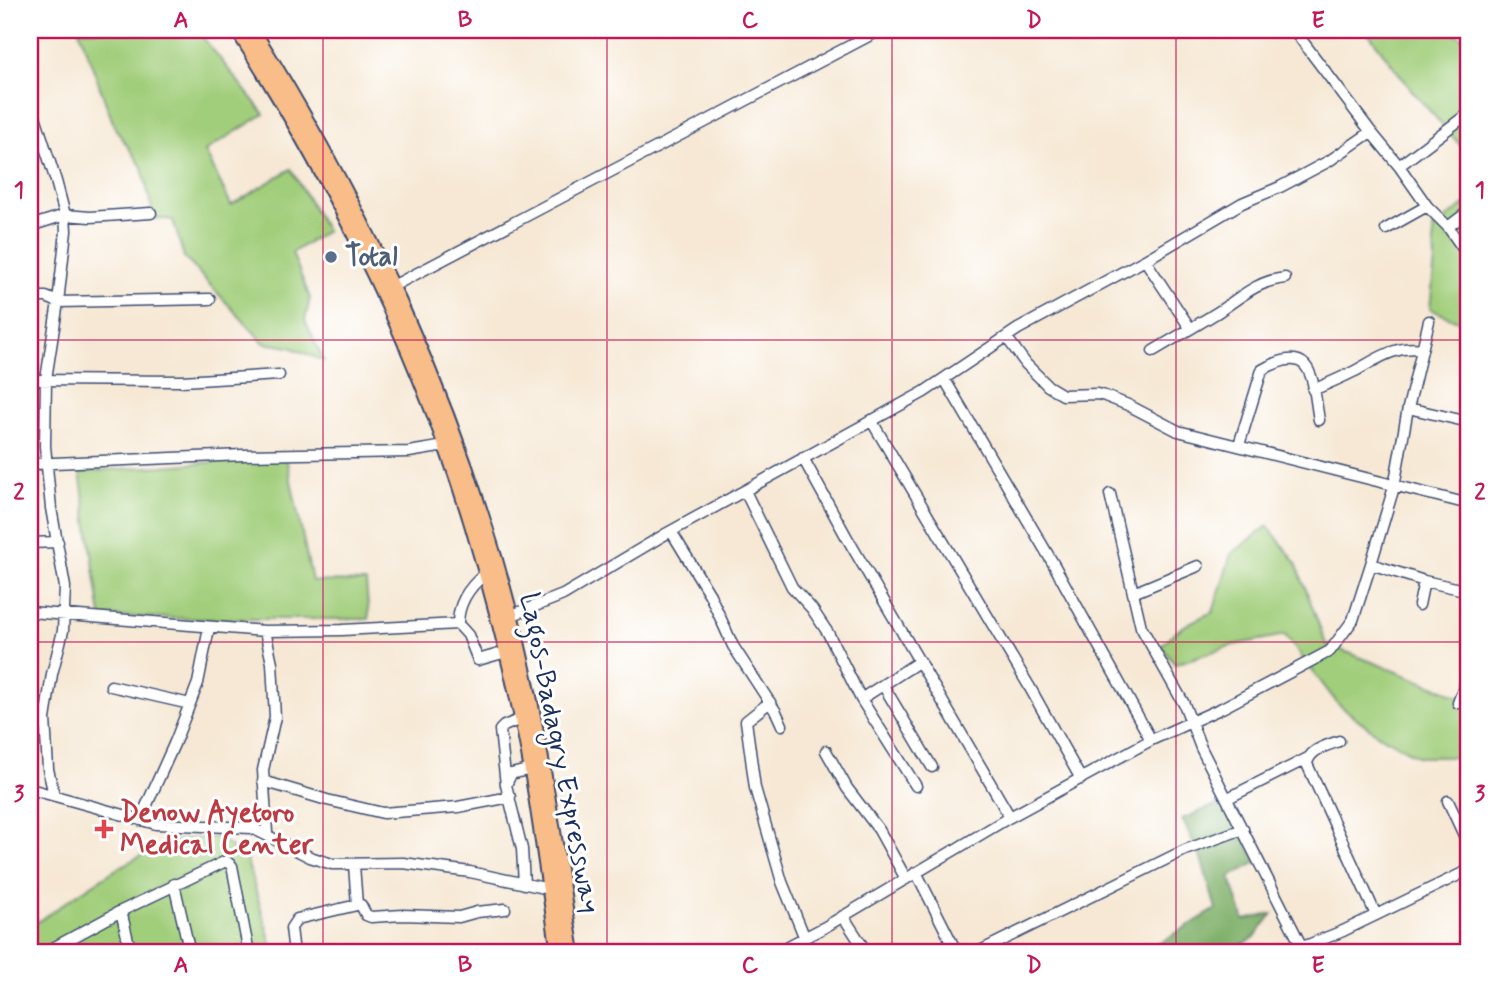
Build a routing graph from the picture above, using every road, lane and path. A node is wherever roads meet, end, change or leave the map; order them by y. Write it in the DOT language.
graph roads {
  1 [pos="237,30"];
  2 [pos="253,30"];
  3 [pos="880,30"];
  4 [pos="1294,30"];
  5 [pos="30,100"];
  6 [pos="1469,113"];
  7 [pos="1371,132"];
  8 [pos="41,138"];
  9 [pos="30,142"];
  10 [pos="1399,166"];
  11 [pos="1427,206"];
  12 [pos="1469,211"];
  13 [pos="151,213"];
  14 [pos="65,215"];
  15 [pos="30,226"];
  16 [pos="1448,228"];
  17 [pos="1385,229"];
  18 [pos="1469,257"];
  19 [pos="1145,260"];
  20 [pos="1285,278"];
  21 [pos="393,286"];
  22 [pos="30,297"];
  23 [pos="210,299"];
  24 [pos="58,302"];
  25 [pos="1429,321"];
  26 [pos="1190,328"];
  27 [pos="1007,338"];
  28 [pos="1422,349"];
  29 [pos="1153,351"];
  30 [pos="279,375"];
  31 [pos="46,379"];
  32 [pos="30,380"];
  33 [pos="945,380"];
  34 [pos="1313,390"];
  35 [pos="1408,408"];
  36 [pos="871,420"];
  37 [pos="1319,420"];
  38 [pos="1469,422"];
  39 [pos="1239,445"];
  40 [pos="445,446"];
  41 [pos="803,458"];
  42 [pos="47,463"];
  43 [pos="30,464"];
  44 [pos="1394,486"];
  45 [pos="745,491"];
  46 [pos="1110,494"];
  47 [pos="1469,505"];
  48 [pos="671,531"];
  49 [pos="58,542"];
  50 [pos="30,543"];
  51 [pos="1371,564"];
  52 [pos="1199,566"];
  53 [pos="485,574"];
  54 [pos="1424,581"];
  55 [pos="1469,591"];
  56 [pos="1133,593"];
  57 [pos="1419,605"];
  58 [pos="30,612"];
  59 [pos="64,615"];
  60 [pos="510,616"];
  61 [pos="457,624"];
  62 [pos="209,628"];
  63 [pos="265,631"];
  64 [pos="506,652"];
  65 [pos="920,661"];
  66 [pos="1469,673"];
  67 [pos="883,685"];
  68 [pos="111,686"];
  69 [pos="861,699"];
  70 [pos="769,702"];
  71 [pos="1458,703"];
  72 [pos="190,704"];
  73 [pos="30,715"];
  74 [pos="45,719"];
  75 [pos="521,719"];
  76 [pos="1191,721"];
  77 [pos="782,725"];
  78 [pos="1152,740"];
  79 [pos="1339,741"];
  80 [pos="826,751"];
  81 [pos="1308,758"];
  82 [pos="932,767"];
  83 [pos="532,769"];
  84 [pos="1081,779"];
  85 [pos="263,782"];
  86 [pos="506,786"];
  87 [pos="916,786"];
  88 [pos="30,789"];
  89 [pos="54,795"];
  90 [pos="510,797"];
  91 [pos="1228,798"];
  92 [pos="1448,801"];
  93 [pos="1010,817"];
  94 [pos="140,820"];
  95 [pos="1466,828"];
  96 [pos="1244,829"];
  97 [pos="267,833"];
  98 [pos="1469,846"];
  99 [pos="354,865"];
  100 [pos="1469,870"];
  101 [pos="916,872"];
  102 [pos="906,878"];
  103 [pos="174,884"];
  104 [pos="524,884"];
  105 [pos="549,888"];
  106 [pos="357,905"];
  107 [pos="505,909"];
  108 [pos="121,911"];
  109 [pos="1376,915"];
  110 [pos="843,916"];
  111 [pos="804,936"];
  112 [pos="1304,950"];
  113 [pos="44,953"];
  114 [pos="131,953"];
  115 [pos="190,953"];
  116 [pos="248,953"];
  117 [pos="294,953"];
  118 [pos="559,953"];
  119 [pos="572,953"];
  120 [pos="775,953"];
  121 [pos="867,953"];
  122 [pos="957,953"];
  123 [pos="976,953"];
  1 -- 40 [label="highway, Lagos-Badagry Expressway"];
  2 -- 21 [label="highway, Lagos-Badagry Expressway"];
  3 -- 21 [label="street"];
  4 -- 7 [label="street"];
  5 -- 8 [label="street"];
  6 -- 10 [label="street"];
  7 -- 10 [label="street"];
  7 -- 19 [label="street"];
  8 -- 9 [label="street"];
  8 -- 14 [label="street"];
  10 -- 11 [label="street"];
  11 -- 16 [label="street"];
  11 -- 17 [label="street"];
  12 -- 16 [label="street"];
  13 -- 14 [label="street"];
  14 -- 15 [label="street"];
  14 -- 24 [label="street"];
  16 -- 18 [label="street"];
  19 -- 26 [label="street"];
  19 -- 27 [label="street"];
  20 -- 26 [label="street"];
  21 -- 60 [label="highway, Lagos-Badagry Expressway"];
  22 -- 24 [label="street"];
  23 -- 24 [label="street"];
  24 -- 31 [label="street"];
  25 -- 28 [label="street"];
  26 -- 29 [label="street"];
  27 -- 33 [label="street"];
  27 -- 39 [label="street"];
  28 -- 34 [label="street"];
  28 -- 35 [label="street"];
  30 -- 31 [label="street"];
  31 -- 32 [label="street"];
  31 -- 42 [label="street"];
  33 -- 36 [label="street"];
  33 -- 78 [label="street"];
  34 -- 37 [label="street"];
  34 -- 39 [label="street"];
  35 -- 38 [label="street"];
  35 -- 44 [label="street"];
  36 -- 41 [label="street"];
  36 -- 84 [label="street"];
  39 -- 44 [label="street"];
  40 -- 42 [label="street"];
  40 -- 53 [label="highway, Lagos-Badagry Expressway"];
  41 -- 45 [label="street"];
  41 -- 65 [label="street"];
  42 -- 43 [label="street"];
  42 -- 49 [label="street"];
  44 -- 47 [label="street"];
  44 -- 51 [label="street"];
  45 -- 48 [label="street"];
  45 -- 69 [label="street"];
  46 -- 56 [label="street"];
  48 -- 60 [label="street"];
  48 -- 70 [label="street"];
  49 -- 50 [label="street"];
  49 -- 59 [label="street"];
  51 -- 54 [label="street"];
  51 -- 76 [label="street"];
  52 -- 56 [label="street"];
  53 -- 61 [label="street"];
  53 -- 64 [label="highway, Lagos-Badagry Expressway"];
  54 -- 55 [label="street"];
  54 -- 57 [label="street"];
  56 -- 76 [label="street"];
  58 -- 59 [label="street"];
  59 -- 62 [label="street"];
  59 -- 74 [label="street"];
  60 -- 119 [label="highway, Lagos-Badagry Expressway"];
  61 -- 63 [label="street"];
  61 -- 64 [label="street"];
  62 -- 63 [label="street"];
  62 -- 72 [label="street"];
  63 -- 85 [label="street"];
  64 -- 75 [label="highway, Lagos-Badagry Expressway"];
  65 -- 67 [label="street"];
  65 -- 93 [label="street"];
  66 -- 71 [label="street"];
  67 -- 69 [label="street"];
  67 -- 82 [label="street"];
  68 -- 72 [label="street"];
  69 -- 87 [label="street"];
  70 -- 77 [label="street"];
  70 -- 111 [label="street"];
  72 -- 94 [label="street"];
  73 -- 74 [label="street"];
  74 -- 89 [label="street"];
  75 -- 83 [label="highway, Lagos-Badagry Expressway"];
  75 -- 86 [label="street"];
  76 -- 78 [label="street"];
  76 -- 91 [label="street"];
  78 -- 84 [label="street"];
  79 -- 81 [label="street"];
  80 -- 102 [label="street"];
  81 -- 91 [label="street"];
  81 -- 109 [label="street"];
  83 -- 86 [label="street"];
  83 -- 105 [label="highway, Lagos-Badagry Expressway"];
  84 -- 93 [label="street"];
  85 -- 90 [label="street"];
  85 -- 97 [label="street"];
  86 -- 90 [label="street"];
  88 -- 89 [label="street"];
  89 -- 94 [label="street"];
  90 -- 104 [label="street"];
  91 -- 96 [label="street"];
  92 -- 95 [label="street"];
  93 -- 101 [label="street"];
  94 -- 97 [label="street"];
  95 -- 98 [label="street"];
  96 -- 112 [label="street"];
  96 -- 123 [label="street"];
  97 -- 99 [label="street"];
  99 -- 104 [label="street"];
  99 -- 106 [label="street"];
  100 -- 109 [label="street"];
  101 -- 102 [label="street"];
  101 -- 122 [label="street"];
  102 -- 110 [label="street"];
  103 -- 108 [label="street"];
  103 -- 115 [label="street"];
  103 -- 116 [label="street"];
  104 -- 105 [label="street"];
  105 -- 118 [label="highway, Lagos-Badagry Expressway"];
  106 -- 107 [label="street"];
  106 -- 117 [label="street"];
  108 -- 113 [label="street"];
  108 -- 114 [label="street"];
  109 -- 112 [label="street"];
  110 -- 111 [label="street"];
  110 -- 121 [label="street"];
  111 -- 120 [label="street"];
}
